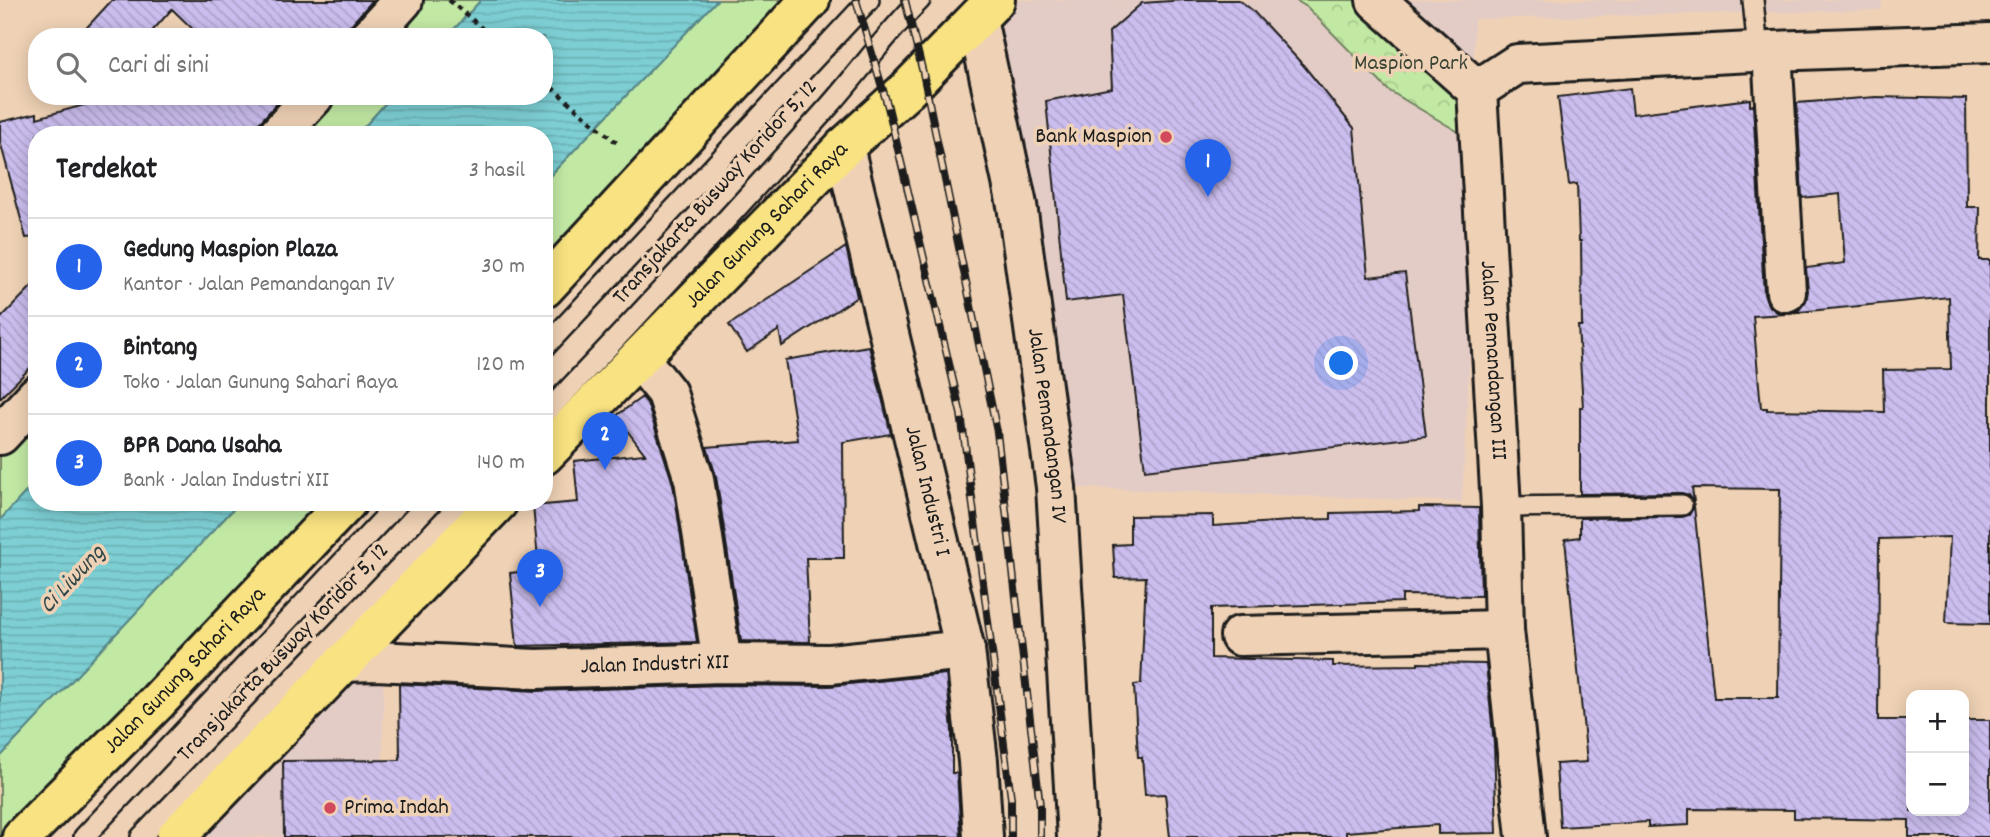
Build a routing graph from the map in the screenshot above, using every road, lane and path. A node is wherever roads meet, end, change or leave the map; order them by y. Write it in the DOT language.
graph roads {
  1 [pos="403,0"];
  2 [pos="449,0"];
  3 [pos="810,0"];
  4 [pos="869,0"];
  5 [pos="920,0"];
  6 [pos="1376,0"];
  7 [pos="1753,0"];
  8 [pos="986,9"];
  9 [pos="378,28"];
  10 [pos="481,28"];
  11 [pos="1990,43"];
  12 [pos="1765,51"];
  13 [pos="553,89"];
  14 [pos="1477,90"];
  15 [pos="306,105"];
  16 [pos="286,126"];
  17 [pos="618,144"];
  18 [pos="844,147"];
  19 [pos="553,278"];
  20 [pos="1786,292"];
  21 [pos="553,338"];
  22 [pos="639,358"];
  23 [pos="28,405"];
  24 [pos="553,405"];
  25 [pos="0,435"];
  26 [pos="553,446"];
  27 [pos="1682,505"];
  28 [pos="1502,507"];
  29 [pos="338,511"];
  30 [pos="391,511"];
  31 [pos="453,511"];
  32 [pos="489,511"];
  33 [pos="1504,630"];
  34 [pos="1240,636"];
  35 [pos="965,650"];
  36 [pos="343,662"];
  37 [pos="722,663"];
  38 [pos="22,837"];
  39 [pos="84,837"];
  40 [pos="141,837"];
  41 [pos="176,837"];
  42 [pos="983,837"];
  43 [pos="1077,837"];
  44 [pos="1526,837"];
  1 -- 9 [label="street"];
  2 -- 10 [label="path"];
  3 -- 19 [label="main road"];
  4 -- 21 [label="lane, Transjakarta Busway Koridor 5, 12"];
  5 -- 24 [label="lane, Transjakarta Busway Koridor 5, 12"];
  6 -- 14 [label="street"];
  7 -- 12 [label="lane"];
  8 -- 18 [label="main road, Jalan Gunung Sahari Raya"];
  8 -- 43 [label="street, Jalan Pemandangan IV"];
  11 -- 12 [label="street"];
  12 -- 14 [label="street"];
  12 -- 20 [label="street"];
  13 -- 17 [label="path"];
  14 -- 28 [label="street, Jalan Pemandangan III"];
  15 -- 16 [label="street"];
  18 -- 22 [label="main road, Jalan Gunung Sahari Raya"];
  18 -- 35 [label="street, Jalan Industri I"];
  22 -- 26 [label="main road, Jalan Gunung Sahari Raya"];
  22 -- 37 [label="street"];
  23 -- 25 [label="street"];
  27 -- 28 [label="lane"];
  28 -- 33 [label="street, Jalan Pemandangan III"];
  29 -- 38 [label="main road, Jalan Gunung Sahari Raya"];
  30 -- 39 [label="lane, Transjakarta Busway Koridor 5, 12"];
  31 -- 40 [label="lane, Transjakarta Busway Koridor 5, 12"];
  32 -- 36 [label="main road"];
  33 -- 34 [label="street"];
  33 -- 44 [label="street, Jalan Pemandangan III"];
  35 -- 37 [label="street, Jalan Industri XII"];
  35 -- 42 [label="street, Jalan Industri I"];
  36 -- 37 [label="street, Jalan Industri XII"];
  36 -- 41 [label="main road"];
}
